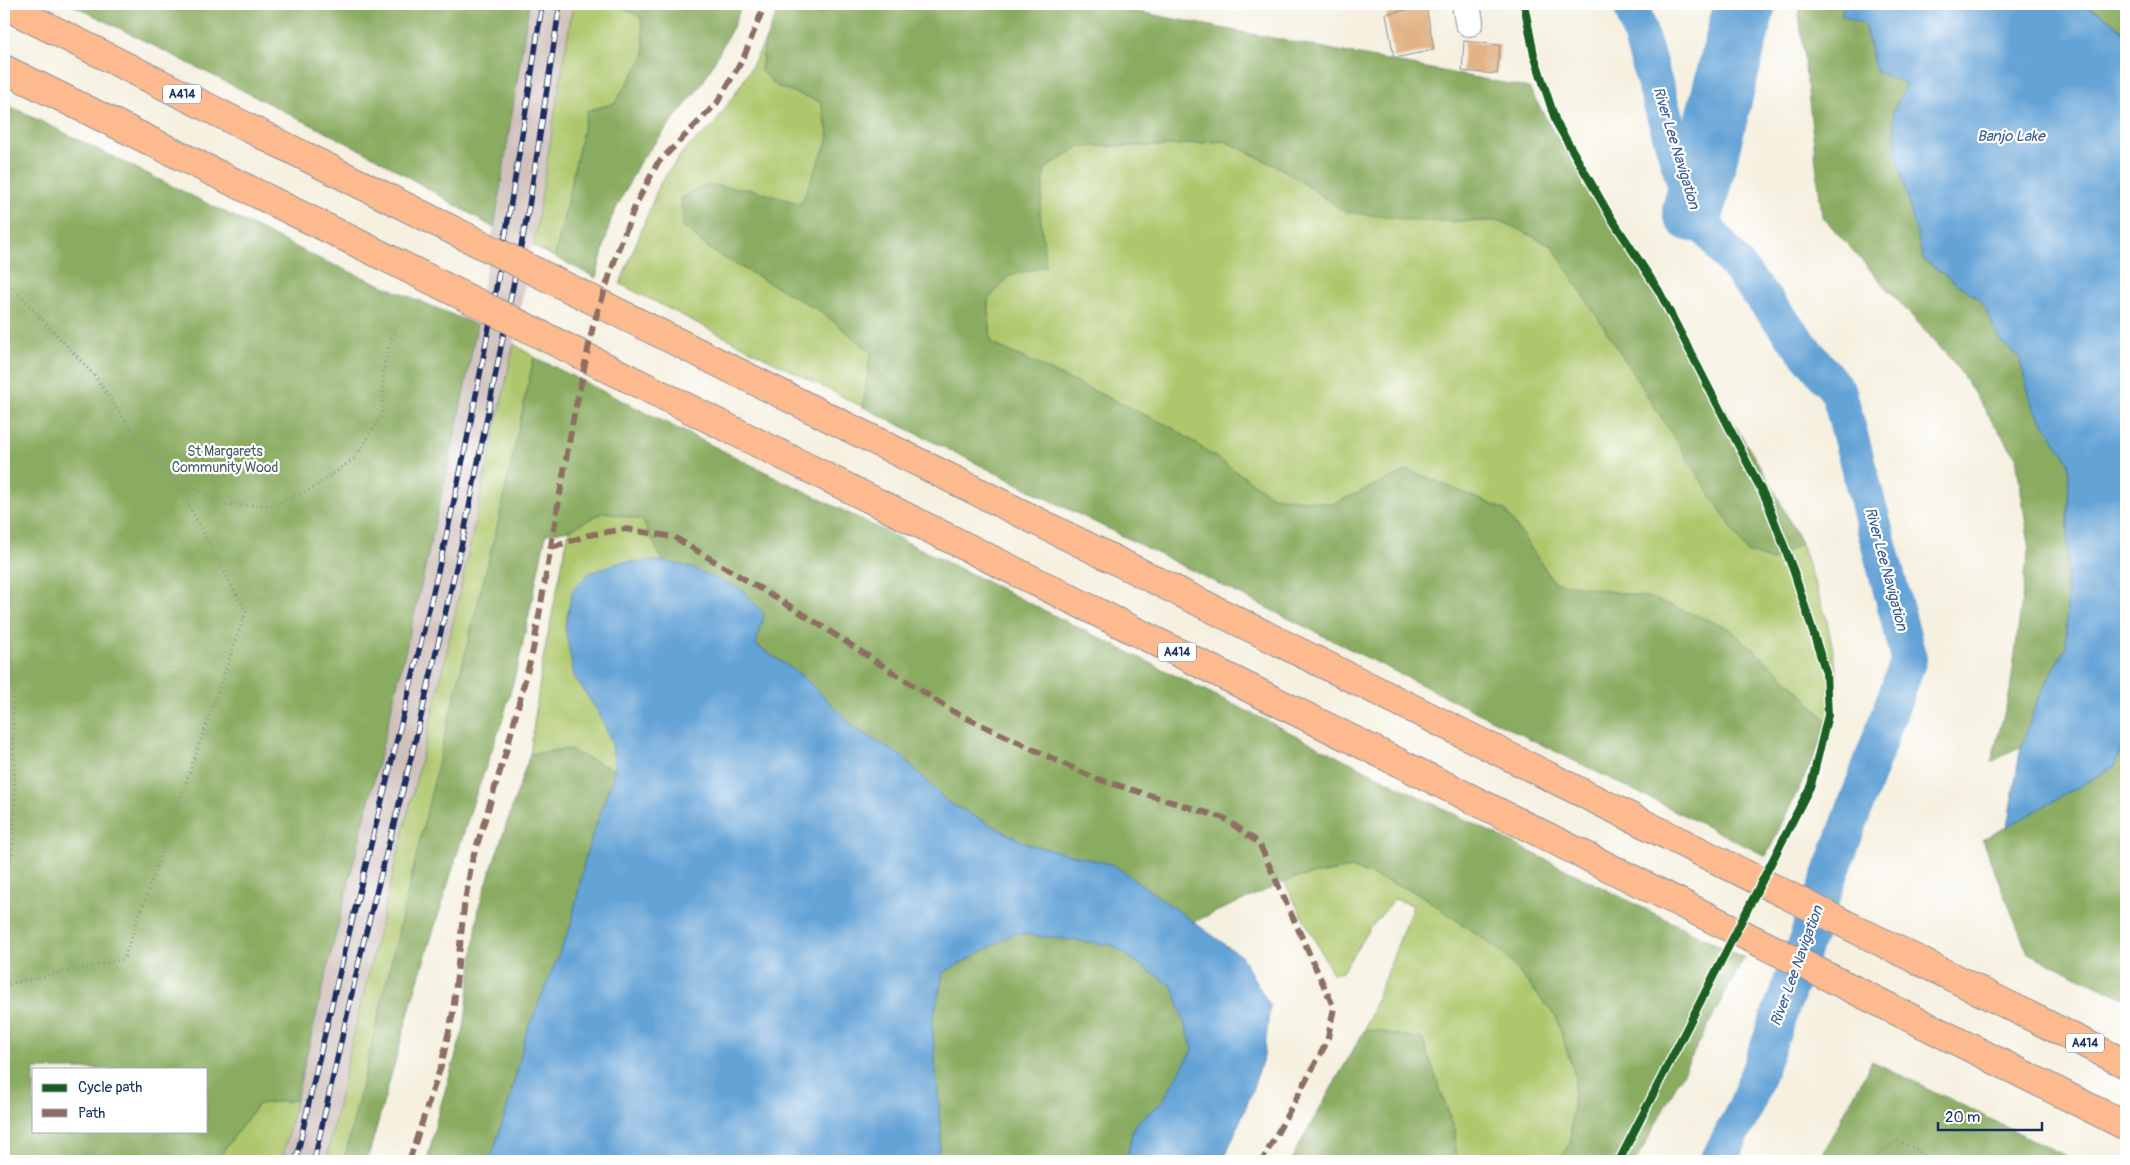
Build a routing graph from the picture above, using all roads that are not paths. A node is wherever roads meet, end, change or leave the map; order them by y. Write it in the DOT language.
graph roads {
  1 [pos="4,5"];
  2 [pos="4,69"];
  3 [pos="2126,1064"];
  4 [pos="2126,1126"];
  1 -- 3 [label="highway, A414, bridge"];
  2 -- 4 [label="highway, A414, bridge"];
}
